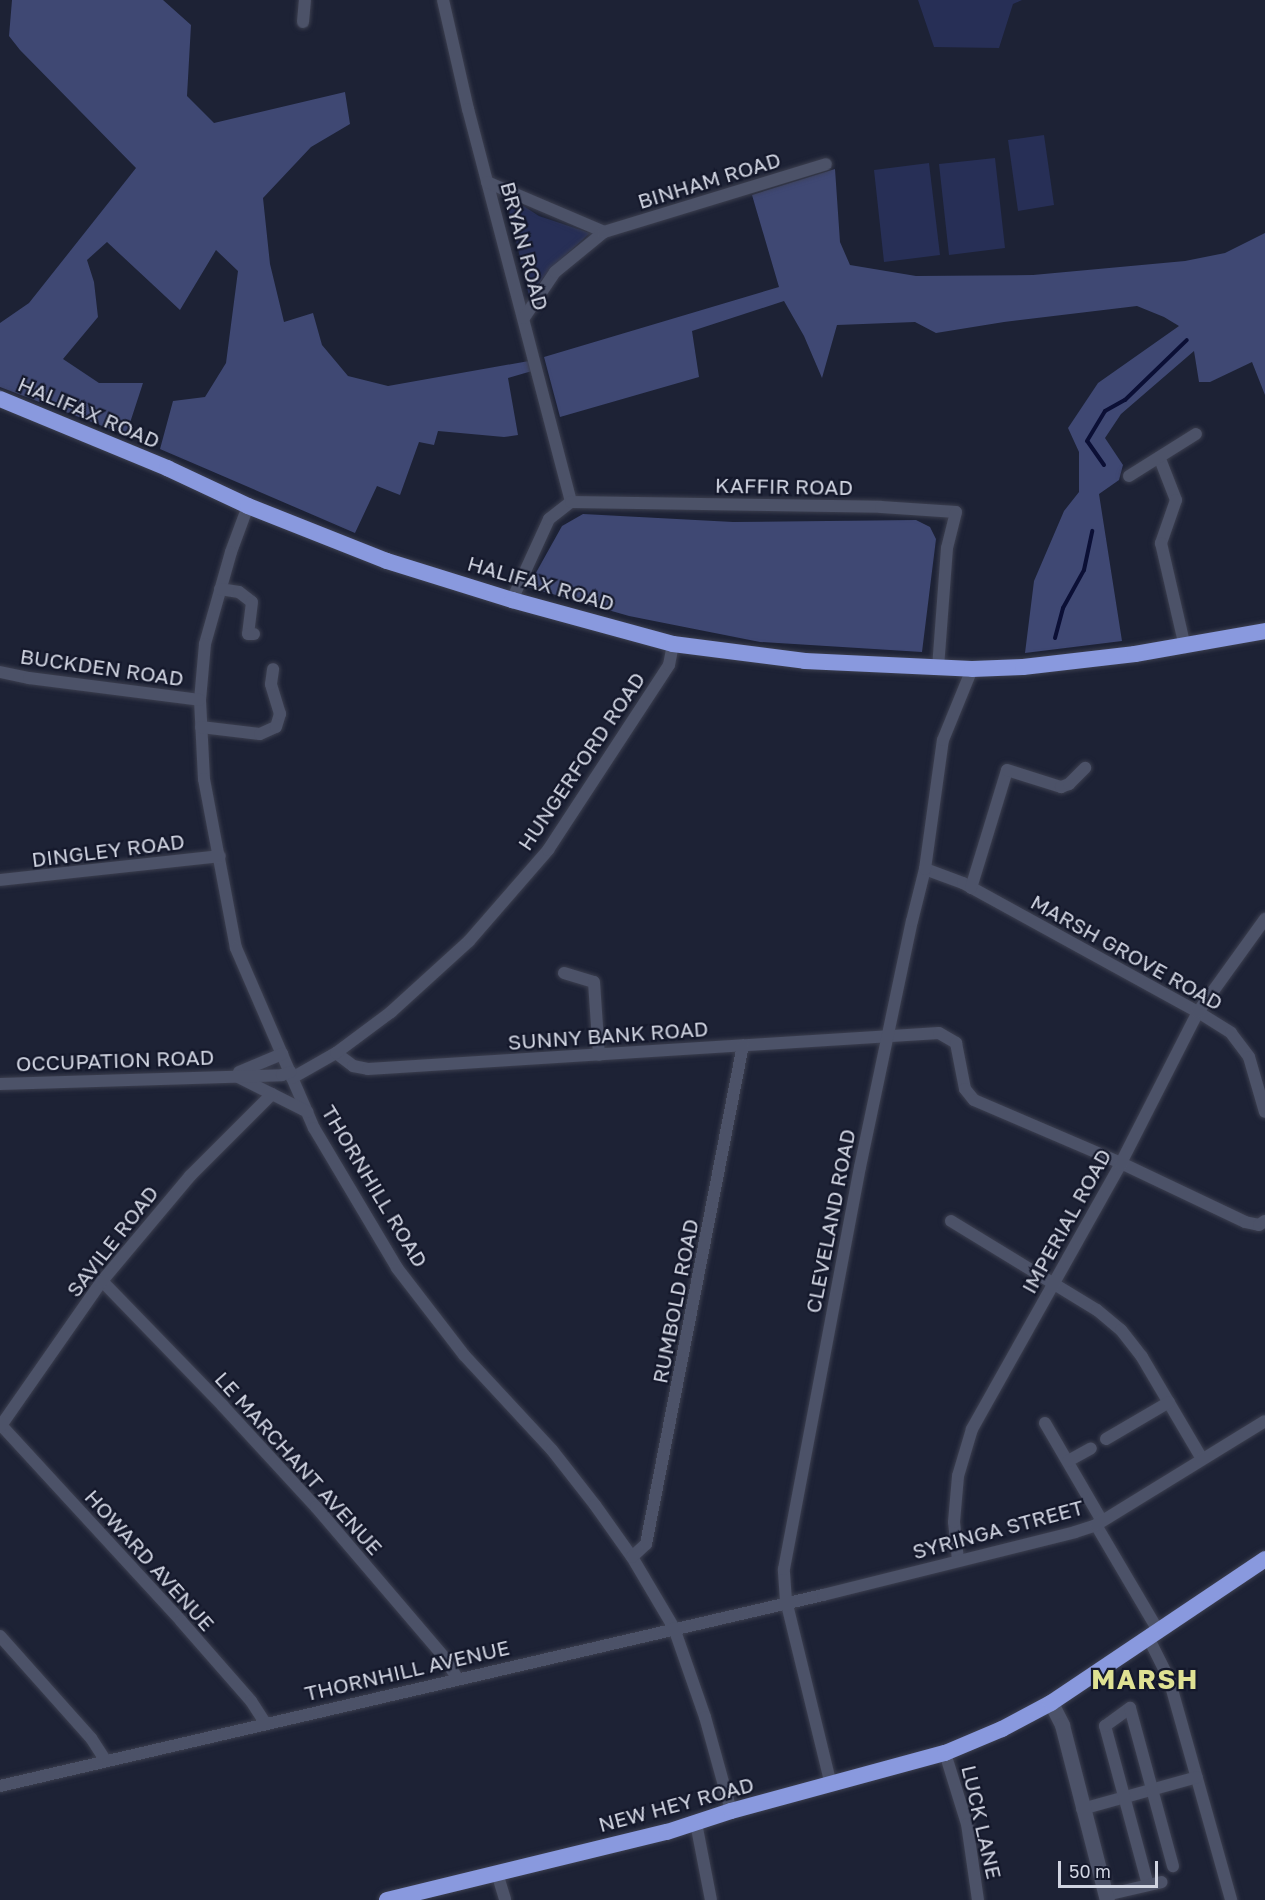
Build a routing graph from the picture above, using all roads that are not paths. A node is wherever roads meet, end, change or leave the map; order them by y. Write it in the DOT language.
graph roads {
  1 [pos="305,0"];
  2 [pos="443,0"];
  3 [pos="303,22"];
  4 [pos="826,164"];
  5 [pos="488,182"];
  6 [pos="604,232"];
  7 [pos="524,318"];
  8 [pos="2,404"];
  9 [pos="1196,435"];
  10 [pos="1160,459"];
  11 [pos="1129,476"];
  12 [pos="571,502"];
  13 [pos="248,506"];
  14 [pos="220,589"];
  15 [pos="512,600"];
  16 [pos="1265,631"];
  17 [pos="254,634"];
  18 [pos="673,644"];
  19 [pos="1185,647"];
  20 [pos="938,668"];
  21 [pos="273,669"];
  22 [pos="972,669"];
  23 [pos="0,672"];
  24 [pos="200,699"];
  25 [pos="201,727"];
  26 [pos="1086,768"];
  27 [pos="220,856"];
  28 [pos="925,869"];
  29 [pos="0,880"];
  30 [pos="971,888"];
  31 [pos="1265,919"];
  32 [pos="564,973"];
  33 [pos="1198,1012"];
  34 [pos="887,1035"];
  35 [pos="743,1045"];
  36 [pos="336,1053"];
  37 [pos="282,1054"];
  38 [pos="599,1055"];
  39 [pos="232,1074"];
  40 [pos="291,1075"];
  41 [pos="0,1084"];
  42 [pos="272,1094"];
  43 [pos="308,1112"];
  44 [pos="1265,1112"];
  45 [pos="1121,1163"];
  46 [pos="951,1221"];
  47 [pos="1265,1221"];
  48 [pos="102,1281"];
  49 [pos="1052,1284"];
  50 [pos="1169,1402"];
  51 [pos="1265,1422"];
  52 [pos="1045,1423"];
  53 [pos="1,1426"];
  54 [pos="1106,1439"];
  55 [pos="1091,1448"];
  56 [pos="1202,1459"];
  57 [pos="1068,1461"];
  58 [pos="1099,1523"];
  59 [pos="632,1557"];
  60 [pos="1265,1559"];
  61 [pos="958,1560"];
  62 [pos="823,1595"];
  63 [pos="786,1601"];
  64 [pos="674,1628"];
  65 [pos="1154,1635"];
  66 [pos="0,1636"];
  67 [pos="458,1678"];
  68 [pos="1052,1703"];
  69 [pos="266,1724"];
  70 [pos="945,1754"];
  71 [pos="106,1761"];
  72 [pos="1197,1778"];
  73 [pos="831,1785"];
  74 [pos="0,1786"];
  75 [pos="1153,1790"];
  76 [pos="1124,1797"];
  77 [pos="1082,1809"];
  78 [pos="731,1811"];
  79 [pos="696,1823"];
  80 [pos="1173,1866"];
  81 [pos="497,1873"];
  82 [pos="1162,1882"];
  83 [pos="1148,1885"];
  84 [pos="1107,1898"];
  85 [pos="387,1900"];
  86 [pos="505,1900"];
  87 [pos="711,1900"];
  88 [pos="978,1900"];
  89 [pos="1231,1900"];
  1 -- 3 [label="street"];
  2 -- 5 [label="street, BRYAN ROAD"];
  4 -- 6 [label="street, BINHAM ROAD"];
  5 -- 6 [label="street"];
  5 -- 7 [label="street, BRYAN ROAD"];
  6 -- 7 [label="street, BINHAM ROAD"];
  7 -- 12 [label="street, BRYAN ROAD"];
  8 -- 13 [label="highway, HALIFAX ROAD"];
  9 -- 10 [label="street"];
  10 -- 11 [label="street"];
  10 -- 19 [label="street"];
  12 -- 15 [label="street"];
  12 -- 20 [label="street, KAFFIR ROAD"];
  13 -- 14 [label="street, THORNHILL ROAD"];
  13 -- 15 [label="highway, HALIFAX ROAD"];
  14 -- 17 [label="street"];
  14 -- 24 [label="street, THORNHILL ROAD"];
  15 -- 18 [label="highway, HALIFAX ROAD"];
  16 -- 19 [label="highway, HALIFAX ROAD"];
  18 -- 20 [label="highway, HALIFAX ROAD"];
  18 -- 36 [label="street, HUNGERFORD ROAD"];
  19 -- 22 [label="highway, HALIFAX ROAD"];
  20 -- 22 [label="highway, HALIFAX ROAD"];
  21 -- 25 [label="street"];
  22 -- 28 [label="street, CLEVELAND ROAD"];
  23 -- 24 [label="street, BUCKDEN ROAD"];
  24 -- 25 [label="street, THORNHILL ROAD"];
  25 -- 27 [label="street, THORNHILL ROAD"];
  26 -- 30 [label="street"];
  27 -- 29 [label="street, DINGLEY ROAD"];
  27 -- 37 [label="street, THORNHILL ROAD"];
  28 -- 30 [label="street, MARSH GROVE ROAD"];
  28 -- 34 [label="street, CLEVELAND ROAD"];
  30 -- 33 [label="street, MARSH GROVE ROAD"];
  31 -- 33 [label="street, IMPERIAL ROAD"];
  32 -- 38 [label="street"];
  33 -- 44 [label="street, MARSH GROVE ROAD"];
  33 -- 45 [label="street, IMPERIAL ROAD"];
  34 -- 35 [label="street, SUNNY BANK ROAD"];
  34 -- 45 [label="street, SUNNY BANK ROAD"];
  34 -- 63 [label="street, CLEVELAND ROAD"];
  35 -- 38 [label="street, SUNNY BANK ROAD"];
  35 -- 59 [label="street, RUMBOLD ROAD"];
  36 -- 38 [label="street, SUNNY BANK ROAD"];
  36 -- 40 [label="street, HUNGERFORD ROAD"];
  37 -- 39 [label="street, OCCUPATION ROAD"];
  37 -- 40 [label="street, THORNHILL ROAD"];
  39 -- 40 [label="street, OCCUPATION ROAD"];
  39 -- 41 [label="street, OCCUPATION ROAD"];
  39 -- 42 [label="street, OCCUPATION ROAD"];
  40 -- 43 [label="street, THORNHILL ROAD"];
  42 -- 43 [label="street, OCCUPATION ROAD"];
  42 -- 48 [label="street, SAVILE ROAD"];
  43 -- 59 [label="street, THORNHILL ROAD"];
  45 -- 47 [label="street, SUNNY BANK ROAD"];
  45 -- 49 [label="street, IMPERIAL ROAD"];
  46 -- 49 [label="street"];
  48 -- 53 [label="street, SAVILE ROAD"];
  48 -- 67 [label="street, LE MARCHANT AVENUE"];
  49 -- 50 [label="street"];
  49 -- 61 [label="street, IMPERIAL ROAD"];
  50 -- 54 [label="street"];
  50 -- 56 [label="street"];
  51 -- 56 [label="street, SYRINGA STREET"];
  52 -- 57 [label="street"];
  53 -- 69 [label="street, HOWARD AVENUE"];
  55 -- 57 [label="street"];
  56 -- 58 [label="street, SYRINGA STREET"];
  57 -- 58 [label="street"];
  58 -- 61 [label="street, SYRINGA STREET"];
  58 -- 65 [label="street"];
  59 -- 64 [label="street, THORNHILL ROAD"];
  60 -- 65 [label="highway, NEW HEY ROAD"];
  61 -- 62 [label="street, SYRINGA STREET"];
  62 -- 63 [label="street, THORNHILL AVENUE"];
  63 -- 64 [label="street, THORNHILL AVENUE"];
  63 -- 73 [label="street, CLEVELAND ROAD"];
  64 -- 67 [label="street, THORNHILL AVENUE"];
  64 -- 78 [label="street, THORNHILL ROAD"];
  65 -- 68 [label="highway, NEW HEY ROAD"];
  65 -- 72 [label="street"];
  66 -- 71 [label="street"];
  67 -- 69 [label="street, THORNHILL AVENUE"];
  68 -- 70 [label="highway, NEW HEY ROAD"];
  68 -- 77 [label="street"];
  69 -- 71 [label="street, THORNHILL AVENUE"];
  70 -- 73 [label="highway, NEW HEY ROAD"];
  70 -- 88 [label="street, LUCK LANE"];
  71 -- 74 [label="street, THORNHILL AVENUE"];
  72 -- 75 [label="street"];
  72 -- 89 [label="street"];
  73 -- 78 [label="highway, NEW HEY ROAD"];
  75 -- 76 [label="street"];
  75 -- 76 [label="street"];
  75 -- 80 [label="street"];
  76 -- 77 [label="street"];
  76 -- 83 [label="street"];
  77 -- 84 [label="street"];
  78 -- 79 [label="highway, NEW HEY ROAD"];
  79 -- 81 [label="highway, NEW HEY ROAD"];
  79 -- 87 [label="street"];
  81 -- 85 [label="highway, NEW HEY ROAD"];
  81 -- 86 [label="street"];
  82 -- 83 [label="street"];
  83 -- 84 [label="street"];
}
